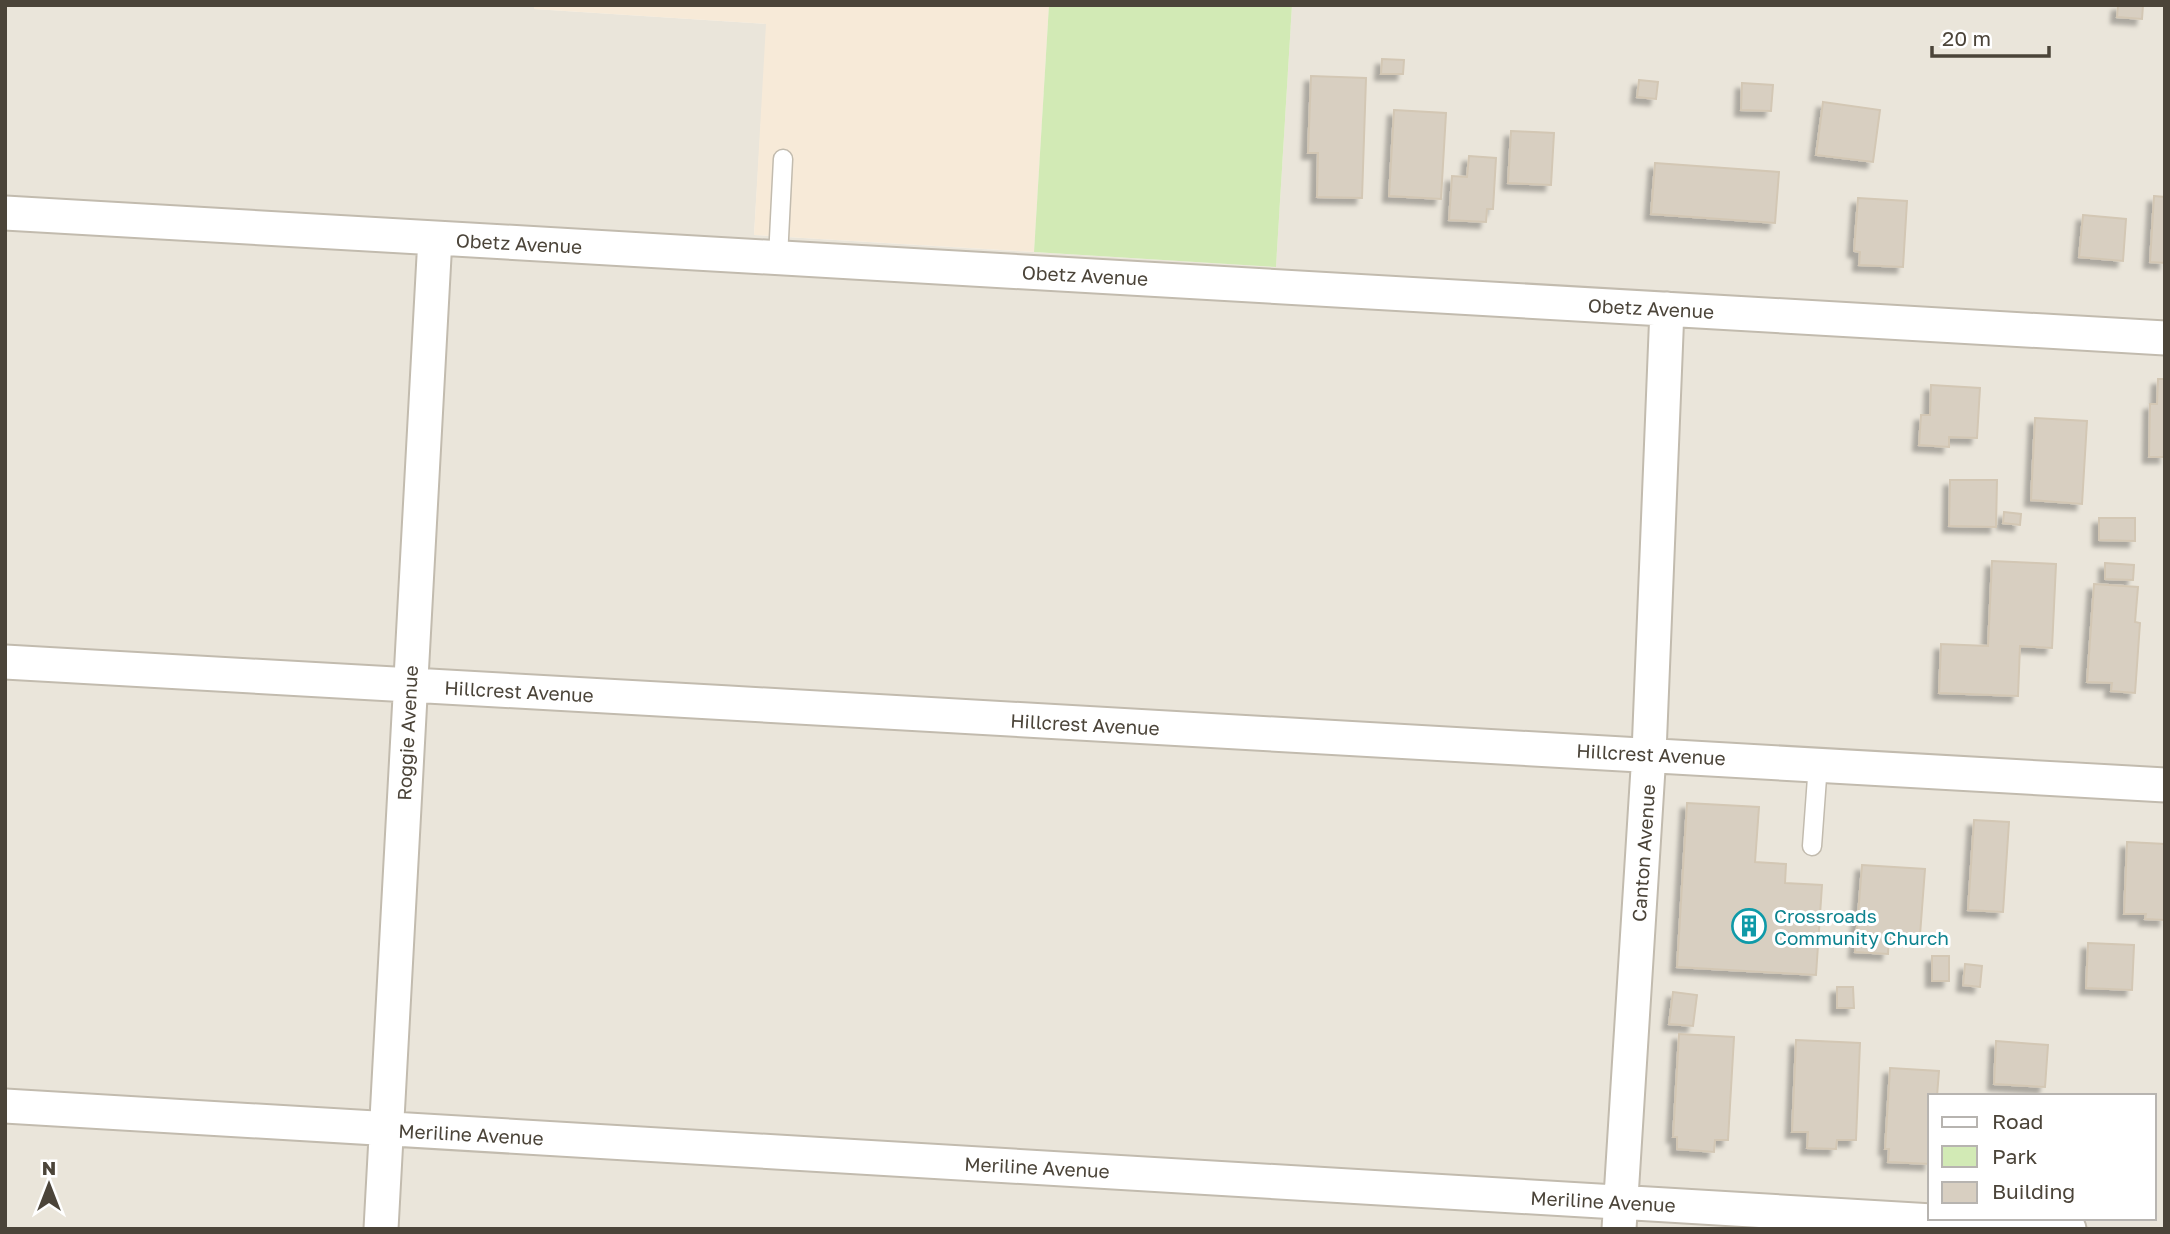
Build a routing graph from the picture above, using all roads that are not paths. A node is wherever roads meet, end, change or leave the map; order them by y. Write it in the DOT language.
graph roads {
  1 [pos="783,159"];
  2 [pos="5,213"];
  3 [pos="435,238"];
  4 [pos="778,258"];
  5 [pos="1667,309"];
  6 [pos="2165,338"];
  7 [pos="5,662"];
  8 [pos="410,685"];
  9 [pos="1649,753"];
  10 [pos="1818,764"];
  11 [pos="2165,785"];
  12 [pos="1812,846"];
  13 [pos="5,1106"];
  14 [pos="385,1128"];
  15 [pos="1620,1216"];
  16 [pos="381,1229"];
  17 [pos="2069,1229"];
  1 -- 4 [label="lane"];
  2 -- 3 [label="street, Obetz Avenue"];
  3 -- 4 [label="street, Obetz Avenue"];
  3 -- 8 [label="street, Roggie Avenue"];
  4 -- 5 [label="street, Obetz Avenue"];
  5 -- 6 [label="street, Obetz Avenue"];
  5 -- 9 [label="street, Canton Avenue"];
  7 -- 8 [label="street, Hillcrest Avenue"];
  8 -- 9 [label="street, Hillcrest Avenue"];
  8 -- 14 [label="street, Roggie Avenue"];
  9 -- 10 [label="street, Hillcrest Avenue"];
  9 -- 15 [label="street, Canton Avenue"];
  10 -- 11 [label="street, Hillcrest Avenue"];
  10 -- 12 [label="lane"];
  13 -- 14 [label="street, Meriline Avenue"];
  14 -- 15 [label="street, Meriline Avenue"];
  14 -- 16 [label="street, Roggie Avenue"];
  15 -- 17 [label="street, Meriline Avenue"];
}
